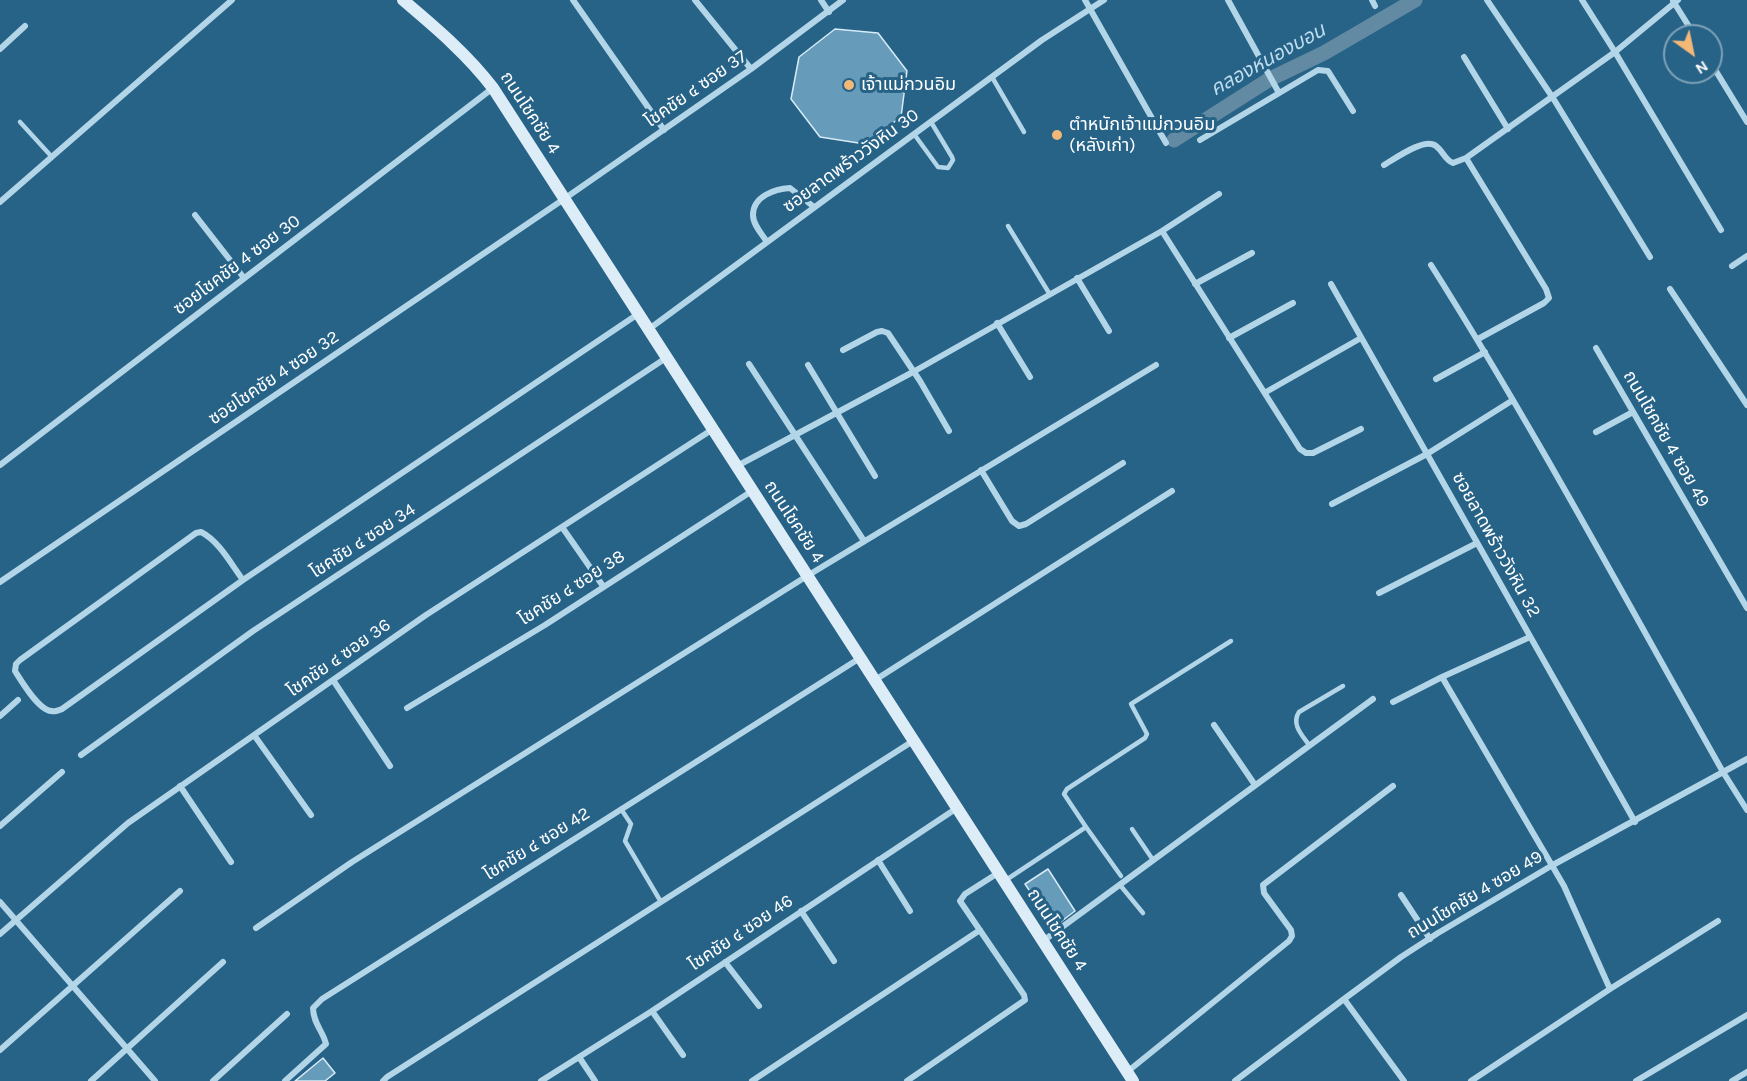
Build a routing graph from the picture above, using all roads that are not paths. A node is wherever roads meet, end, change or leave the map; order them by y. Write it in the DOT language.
graph roads {
  1 [pos="232,0"];
  2 [pos="403,0"];
  3 [pos="573,0"];
  4 [pos="695,0"];
  5 [pos="821,0"];
  6 [pos="843,0"];
  7 [pos="1085,0"];
  8 [pos="1104,0"];
  9 [pos="1228,0"];
  10 [pos="1487,0"];
  11 [pos="1582,0"];
  12 [pos="1675,1"];
  13 [pos="1090,8"];
  14 [pos="829,12"];
  15 [pos="1688,24"];
  16 [pos="25,26"];
  17 [pos="0,49"];
  18 [pos="1615,52"];
  19 [pos="1464,57"];
  20 [pos="751,69"];
  21 [pos="992,76"];
  22 [pos="1723,83"];
  23 [pos="493,88"];
  24 [pos="1279,93"];
  25 [pos="1553,98"];
  26 [pos="1353,111"];
  27 [pos="20,122"];
  28 [pos="931,122"];
  29 [pos="1747,122"];
  30 [pos="1508,129"];
  31 [pos="664,130"];
  32 [pos="1024,132"];
  33 [pos="914,134"];
  34 [pos="1200,140"];
  35 [pos="1166,143"];
  36 [pos="52,157"];
  37 [pos="1466,158"];
  38 [pos="1384,165"];
  39 [pos="1219,194"];
  40 [pos="564,199"];
  41 [pos="0,202"];
  42 [pos="814,207"];
  43 [pos="195,215"];
  44 [pos="1008,226"];
  45 [pos="1721,230"];
  46 [pos="1162,231"];
  47 [pos="767,242"];
  48 [pos="1252,254"];
  49 [pos="1747,256"];
  50 [pos="1650,257"];
  51 [pos="1431,265"];
  52 [pos="1732,266"];
  53 [pos="244,278"];
  54 [pos="1077,278"];
  55 [pos="1195,284"];
  56 [pos="1331,284"];
  57 [pos="1670,289"];
  58 [pos="1049,293"];
  59 [pos="1293,303"];
  60 [pos="638,314"];
  61 [pos="997,323"];
  62 [pos="648,329"];
  63 [pos="1109,331"];
  64 [pos="1229,338"];
  65 [pos="1361,338"];
  66 [pos="1478,339"];
  67 [pos="1596,348"];
  68 [pos="843,350"];
  69 [pos="1485,352"];
  70 [pos="666,358"];
  71 [pos="749,364"];
  72 [pos="1156,364"];
  73 [pos="808,365"];
  74 [pos="913,372"];
  75 [pos="1030,377"];
  76 [pos="1436,379"];
  77 [pos="1266,392"];
  78 [pos="1513,400"];
  79 [pos="1747,405"];
  80 [pos="837,412"];
  81 [pos="1633,412"];
  82 [pos="712,429"];
  83 [pos="1361,429"];
  84 [pos="949,431"];
  85 [pos="1596,432"];
  86 [pos="796,435"];
  87 [pos="1427,454"];
  88 [pos="1123,463"];
  89 [pos="0,465"];
  90 [pos="737,467"];
  91 [pos="981,470"];
  92 [pos="875,476"];
  93 [pos="752,491"];
  94 [pos="1172,491"];
  95 [pos="1332,504"];
  96 [pos="562,527"];
  97 [pos="864,541"];
  98 [pos="1478,543"];
  99 [pos="807,576"];
  100 [pos="243,580"];
  101 [pos="0,582"];
  102 [pos="603,586"];
  103 [pos="1379,593"];
  104 [pos="1747,608"];
  105 [pos="1530,637"];
  106 [pos="1231,641"];
  107 [pos="860,658"];
  108 [pos="1442,677"];
  109 [pos="333,680"];
  110 [pos="874,680"];
  111 [pos="1342,686"];
  112 [pos="1373,699"];
  113 [pos="18,700"];
  114 [pos="1393,702"];
  115 [pos="407,708"];
  116 [pos="0,716"];
  117 [pos="1214,725"];
  118 [pos="254,735"];
  119 [pos="913,741"];
  120 [pos="1309,745"];
  121 [pos="81,755"];
  122 [pos="1747,759"];
  123 [pos="390,766"];
  124 [pos="62,772"];
  125 [pos="1723,772"];
  126 [pos="1255,785"];
  127 [pos="180,786"];
  128 [pos="1393,786"];
  129 [pos="957,808"];
  130 [pos="621,809"];
  131 [pos="1747,810"];
  132 [pos="311,815"];
  133 [pos="1635,822"];
  134 [pos="0,826"];
  135 [pos="1086,827"];
  136 [pos="1132,829"];
  137 [pos="878,860"];
  138 [pos="1153,860"];
  139 [pos="231,862"];
  140 [pos="1551,866"];
  141 [pos="1121,876"];
  142 [pos="1001,877"];
  143 [pos="1120,885"];
  144 [pos="180,891"];
  145 [pos="1401,895"];
  146 [pos="661,902"];
  147 [pos="0,903"];
  148 [pos="801,911"];
  149 [pos="910,911"];
  150 [pos="1143,913"];
  151 [pos="16,920"];
  152 [pos="1718,921"];
  153 [pos="256,928"];
  154 [pos="980,930"];
  155 [pos="0,934"];
  156 [pos="1430,939"];
  157 [pos="1042,942"];
  158 [pos="834,961"];
  159 [pos="223,962"];
  160 [pos="725,962"];
  161 [pos="72,986"];
  162 [pos="1610,989"];
  163 [pos="1344,999"];
  164 [pos="759,1006"];
  165 [pos="652,1011"];
  166 [pos="287,1014"];
  167 [pos="1747,1015"];
  168 [pos="127,1049"];
  169 [pos="0,1050"];
  170 [pos="683,1055"];
  171 [pos="579,1057"];
  172 [pos="1747,1072"];
  173 [pos="1130,1078"];
  174 [pos="91,1081"];
  175 [pos="155,1081"];
  176 [pos="213,1081"];
  177 [pos="285,1081"];
  178 [pos="383,1081"];
  179 [pos="541,1081"];
  180 [pos="595,1081"];
  181 [pos="752,1081"];
  182 [pos="907,1081"];
  183 [pos="1235,1081"];
  184 [pos="1404,1081"];
  185 [pos="1470,1081"];
  186 [pos="1636,1081"];
  187 [pos="1732,1081"];
  1 -- 36 [label="street"];
  2 -- 23 [label="street, ถนนโชคชัย 4"];
  3 -- 31 [label="street"];
  4 -- 20 [label="street"];
  5 -- 14 [label="street"];
  6 -- 14 [label="street, โชคชัย ๔ ซอย 37"];
  7 -- 13 [label="street"];
  8 -- 13 [label="street, ซอยลาดพร้าววังหิน 30"];
  9 -- 24 [label="street"];
  10 -- 25 [label="street"];
  11 -- 18 [label="street"];
  12 -- 15 [label="street"];
  12 -- 18 [label="street"];
  13 -- 21 [label="street, ซอยลาดพร้าววังหิน 30"];
  13 -- 35 [label="street"];
  14 -- 20 [label="street, โชคชัย ๔ ซอย 37"];
  16 -- 17 [label="street"];
  18 -- 25 [label="street"];
  18 -- 45 [label="street"];
  19 -- 30 [label="street"];
  20 -- 31 [label="street, โชคชัย ๔ ซอย 37"];
  21 -- 28 [label="street, ซอยลาดพร้าววังหิน 30"];
  21 -- 32 [label="lane"];
  22 -- 29 [label="street"];
  23 -- 40 [label="street, ถนนโชคชัย 4"];
  23 -- 53 [label="street, ซอยโชคชัย 4 ซอย 30"];
  24 -- 26 [label="street"];
  24 -- 34 [label="street"];
  25 -- 30 [label="street"];
  25 -- 50 [label="street"];
  27 -- 36 [label="lane"];
  28 -- 33 [label="street, ซอยลาดพร้าววังหิน 30"];
  28 -- 33 [label="lane"];
  30 -- 37 [label="street"];
  31 -- 40 [label="street, โชคชัย ๔ ซอย 37"];
  33 -- 42 [label="street, ซอยลาดพร้าววังหิน 30"];
  36 -- 41 [label="street"];
  37 -- 38 [label="street"];
  37 -- 66 [label="street"];
  39 -- 46 [label="street"];
  40 -- 60 [label="street, ถนนโชคชัย 4"];
  40 -- 101 [label="street, ซอยโชคชัย 4 ซอย 32"];
  42 -- 47 [label="street, ซอยลาดพร้าววังหิน 30"];
  42 -- 47 [label="street"];
  43 -- 53 [label="street"];
  44 -- 58 [label="lane"];
  46 -- 54 [label="street"];
  46 -- 55 [label="street"];
  47 -- 62 [label="street, ซอยลาดพร้าววังหิน 30"];
  48 -- 55 [label="street"];
  49 -- 52 [label="street"];
  51 -- 66 [label="street"];
  53 -- 89 [label="street, ซอยโชคชัย 4 ซอย 30"];
  54 -- 58 [label="street"];
  54 -- 63 [label="street"];
  55 -- 64 [label="street"];
  56 -- 65 [label="street, ซอยลาดพร้าววังหิน 32"];
  57 -- 79 [label="street"];
  58 -- 61 [label="street"];
  59 -- 64 [label="street"];
  60 -- 62 [label="street, ถนนโชคชัย 4"];
  60 -- 100 [label="street"];
  61 -- 74 [label="street"];
  61 -- 75 [label="street"];
  62 -- 70 [label="street, ถนนโชคชัย 4"];
  64 -- 77 [label="street"];
  65 -- 77 [label="street"];
  65 -- 87 [label="street, ซอยลาดพร้าววังหิน 32"];
  66 -- 69 [label="street"];
  67 -- 81 [label="street, ถนนโชคชัย 4 ซอย 49"];
  68 -- 74 [label="street"];
  69 -- 76 [label="street"];
  69 -- 78 [label="street"];
  70 -- 82 [label="street, ถนนโชคชัย 4"];
  70 -- 121 [label="street, โชคชัย ๔ ซอย 34"];
  71 -- 86 [label="street"];
  72 -- 91 [label="street"];
  73 -- 80 [label="street"];
  74 -- 80 [label="street"];
  74 -- 84 [label="street"];
  77 -- 83 [label="street"];
  78 -- 87 [label="street"];
  78 -- 125 [label="street"];
  80 -- 86 [label="street"];
  80 -- 92 [label="street"];
  81 -- 85 [label="street"];
  81 -- 104 [label="street, ถนนโชคชัย 4 ซอย 49"];
  82 -- 90 [label="street, ถนนโชคชัย 4"];
  82 -- 96 [label="street, โชคชัย ๔ ซอย 36"];
  86 -- 90 [label="street"];
  86 -- 97 [label="street"];
  87 -- 95 [label="street"];
  87 -- 98 [label="street, ซอยลาดพร้าววังหิน 32"];
  88 -- 91 [label="street"];
  90 -- 93 [label="street, ถนนโชคชัย 4"];
  91 -- 97 [label="street"];
  93 -- 99 [label="street, ถนนโชคชัย 4"];
  93 -- 102 [label="street, โชคชัย ๔ ซอย 38"];
  94 -- 110 [label="street"];
  96 -- 102 [label="street"];
  96 -- 109 [label="street, โชคชัย ๔ ซอย 36"];
  97 -- 99 [label="street"];
  98 -- 103 [label="street"];
  98 -- 105 [label="street, ซอยลาดพร้าววังหิน 32"];
  99 -- 107 [label="street, ถนนโชคชัย 4"];
  99 -- 153 [label="street"];
  100 -- 100 [label="street"];
  102 -- 115 [label="street, โชคชัย ๔ ซอย 38"];
  105 -- 108 [label="street"];
  105 -- 133 [label="street, ซอยลาดพร้าววังหิน 32"];
  106 -- 135 [label="lane"];
  107 -- 110 [label="street, ถนนโชคชัย 4"];
  107 -- 130 [label="street, โชคชัย ๔ ซอย 42"];
  108 -- 114 [label="street"];
  108 -- 140 [label="street"];
  109 -- 118 [label="street, โชคชัย ๔ ซอย 36"];
  109 -- 123 [label="street"];
  110 -- 119 [label="street, ถนนโชคชัย 4"];
  111 -- 120 [label="lane"];
  112 -- 120 [label="street"];
  113 -- 116 [label="street"];
  117 -- 126 [label="street"];
  118 -- 127 [label="street, โชคชัย ๔ ซอย 36"];
  118 -- 132 [label="street"];
  119 -- 129 [label="street, ถนนโชคชัย 4"];
  119 -- 146 [label="street"];
  120 -- 126 [label="street"];
  122 -- 125 [label="street, ถนนโชคชัย 4 ซอย 49"];
  124 -- 134 [label="street"];
  125 -- 131 [label="street"];
  125 -- 133 [label="street, ถนนโชคชัย 4 ซอย 49"];
  126 -- 138 [label="street"];
  127 -- 139 [label="street"];
  127 -- 151 [label="street, โชคชัย ๔ ซอย 36"];
  128 -- 173 [label="street"];
  129 -- 137 [label="street, โชคชัย ๔ ซอย 46"];
  129 -- 142 [label="street, ถนนโชคชัย 4"];
  130 -- 146 [label="lane"];
  130 -- 177 [label="street, โชคชัย ๔ ซอย 42"];
  133 -- 140 [label="street, ถนนโชคชัย 4 ซอย 49"];
  135 -- 141 [label="lane"];
  135 -- 142 [label="lane"];
  136 -- 138 [label="lane"];
  137 -- 148 [label="street, โชคชัย ๔ ซอย 46"];
  137 -- 149 [label="street"];
  138 -- 143 [label="street"];
  140 -- 156 [label="street, ถนนโชคชัย 4 ซอย 49"];
  140 -- 162 [label="street"];
  142 -- 154 [label="street"];
  142 -- 157 [label="street, ถนนโชคชัย 4"];
  143 -- 150 [label="lane"];
  143 -- 157 [label="street"];
  144 -- 161 [label="street"];
  145 -- 156 [label="street"];
  146 -- 178 [label="street"];
  147 -- 151 [label="street"];
  148 -- 158 [label="street"];
  148 -- 160 [label="street, โชคชัย ๔ ซอย 46"];
  151 -- 155 [label="street, โชคชัย ๔ ซอย 36"];
  151 -- 161 [label="street"];
  152 -- 162 [label="street"];
  154 -- 181 [label="street"];
  154 -- 182 [label="street"];
  156 -- 163 [label="street, ถนนโชคชัย 4 ซอย 49"];
  157 -- 173 [label="street, ถนนโชคชัย 4"];
  159 -- 168 [label="street"];
  160 -- 164 [label="street"];
  160 -- 165 [label="street, โชคชัย ๔ ซอย 46"];
  161 -- 168 [label="street"];
  161 -- 169 [label="street"];
  162 -- 185 [label="street"];
  163 -- 183 [label="street, ถนนโชคชัย 4 ซอย 49"];
  163 -- 184 [label="street"];
  165 -- 170 [label="street"];
  165 -- 171 [label="street, โชคชัย ๔ ซอย 46"];
  166 -- 176 [label="street"];
  167 -- 186 [label="street"];
  168 -- 174 [label="street"];
  168 -- 175 [label="street"];
  171 -- 179 [label="street, โชคชัย ๔ ซอย 46"];
  171 -- 180 [label="street"];
  172 -- 187 [label="street"];
}
